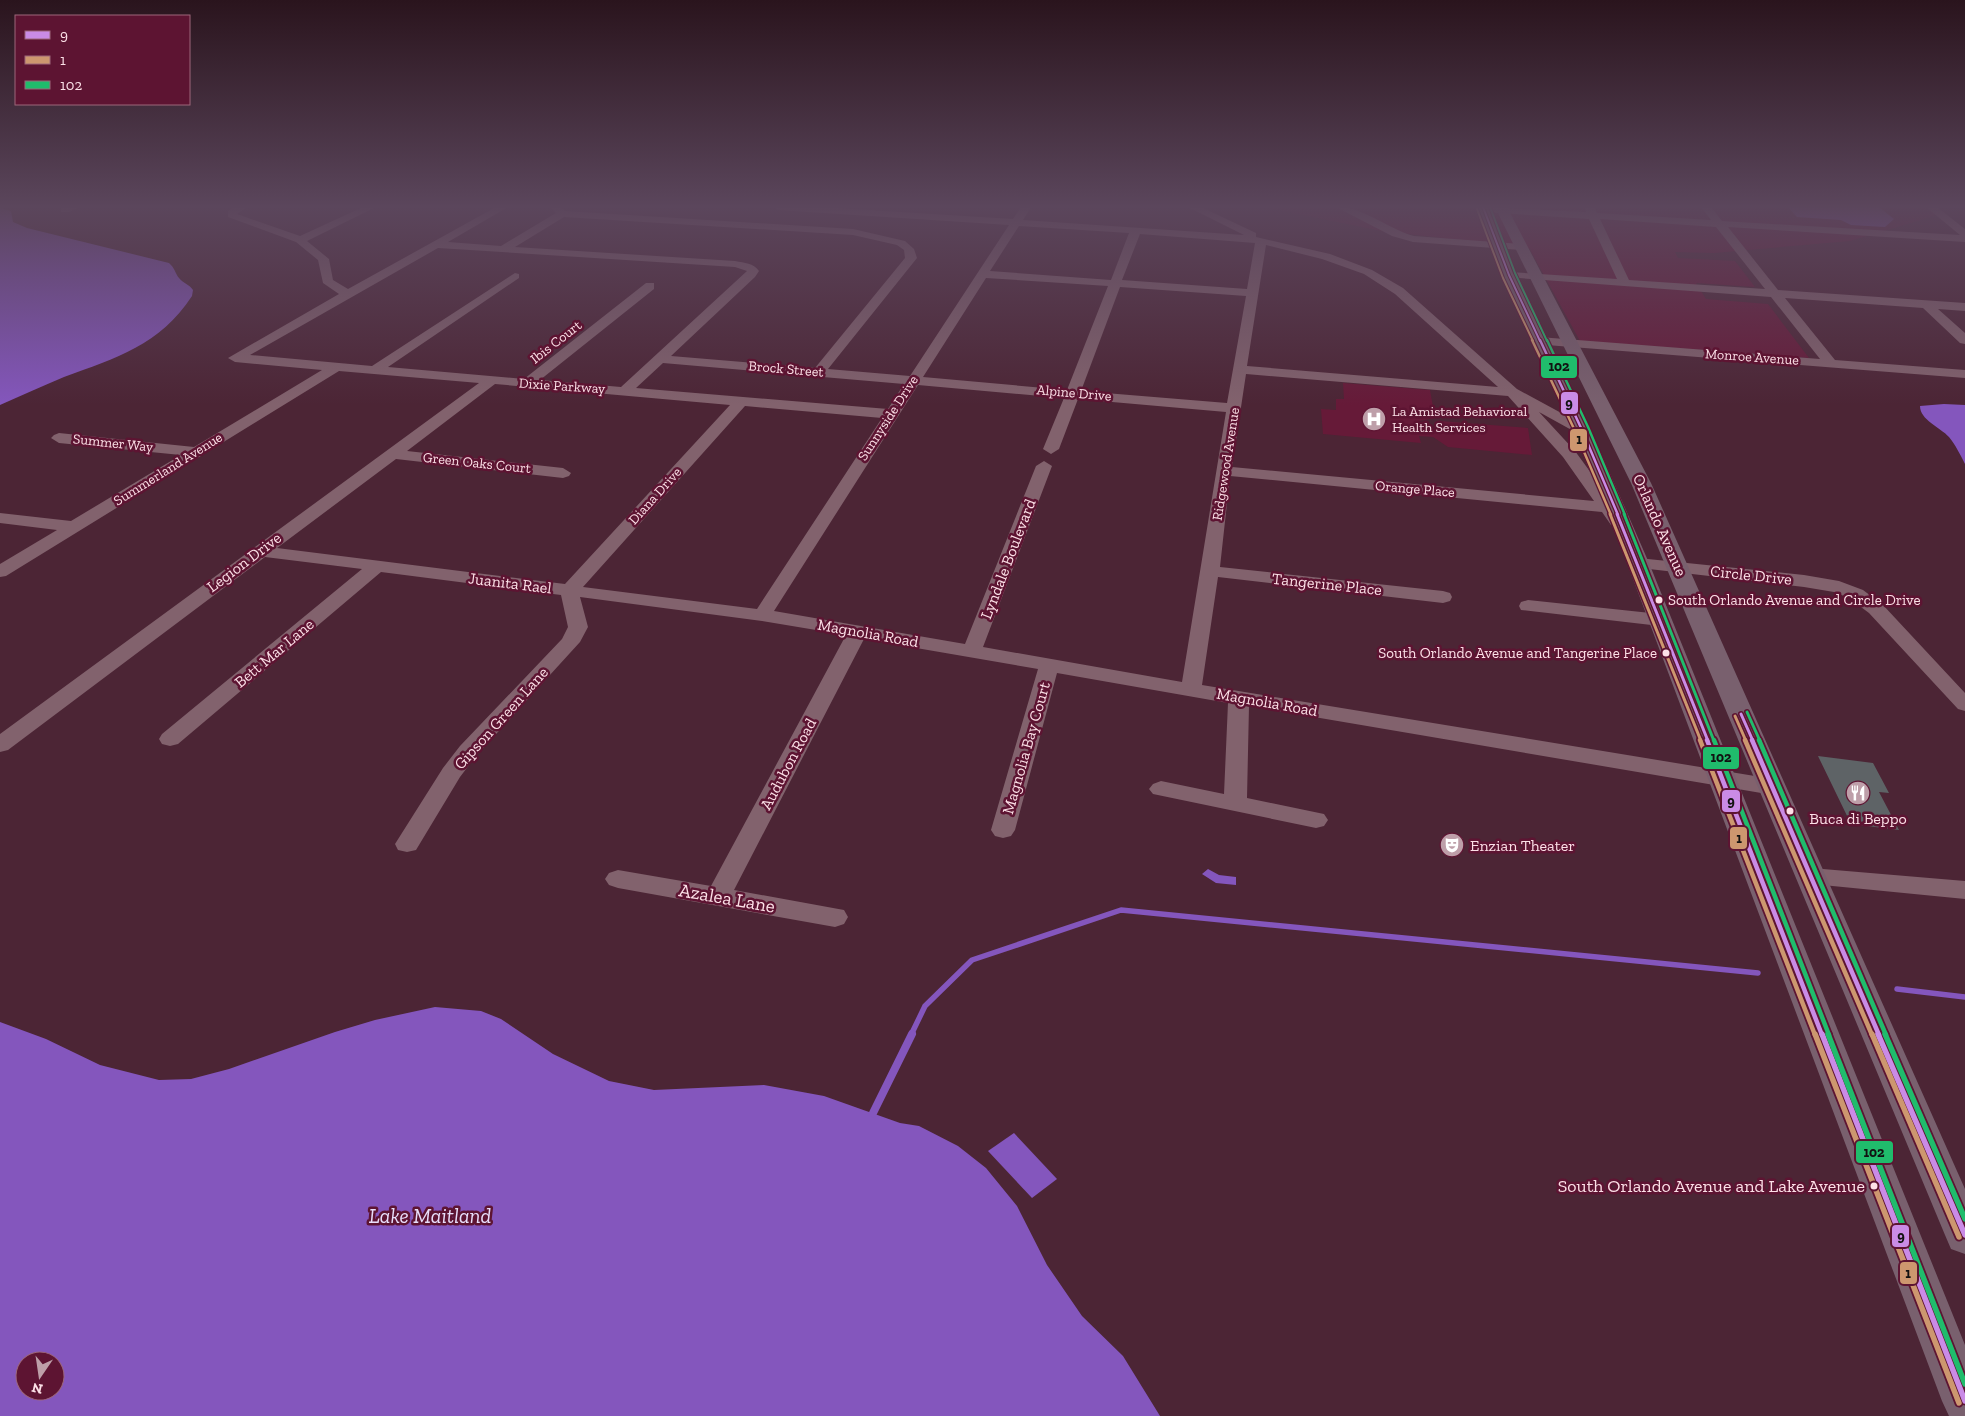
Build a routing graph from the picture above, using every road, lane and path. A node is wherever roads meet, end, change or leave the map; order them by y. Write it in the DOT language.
graph roads {
  1 [pos="326,273"];
  2 [pos="386,273"];
  3 [pos="751,273"];
  4 [pos="899,273"];
  5 [pos="1120,273"];
  6 [pos="1255,273"];
  7 [pos="1370,273"];
  8 [pos="1534,273"];
  9 [pos="1620,273"];
  10 [pos="1758,273"];
  11 [pos="983,274"];
  12 [pos="1509,274"];
  13 [pos="515,276"];
  14 [pos="1536,276"];
  15 [pos="1116,283"];
  16 [pos="1625,283"];
  17 [pos="650,286"];
  18 [pos="1252,293"];
  19 [pos="1774,293"];
  20 [pos="349,294"];
  21 [pos="1926,304"];
  22 [pos="1965,307"];
  23 [pos="1965,340"];
  24 [pos="1538,341"];
  25 [pos="1571,343"];
  26 [pos="659,359"];
  27 [pos="1830,363"];
  28 [pos="336,367"];
  29 [pos="375,370"];
  30 [pos="1241,370"];
  31 [pos="819,372"];
  32 [pos="1965,374"];
  33 [pos="913,380"];
  34 [pos="490,382"];
  35 [pos="527,384"];
  36 [pos="626,390"];
  37 [pos="1072,392"];
  38 [pos="1512,392"];
  39 [pos="741,401"];
  40 [pos="1234,408"];
  41 [pos="890,414"];
  42 [pos="1582,430"];
  43 [pos="59,438"];
  44 [pos="1051,449"];
  45 [pos="197,452"];
  46 [pos="391,454"];
  47 [pos="1044,466"];
  48 [pos="1223,471"];
  49 [pos="563,473"];
  50 [pos="1641,484"];
  51 [pos="1607,507"];
  52 [pos="0,518"];
  53 [pos="74,527"];
  54 [pos="1624,531"];
  55 [pos="259,551"];
  56 [pos="1638,563"];
  57 [pos="377,566"];
  58 [pos="1679,568"];
  59 [pos="1210,571"];
  60 [pos="0,572"];
  61 [pos="569,591"];
  62 [pos="1443,597"];
  63 [pos="1528,606"];
  64 [pos="762,615"];
  65 [pos="1660,620"];
  66 [pos="858,631"];
  67 [pos="972,651"];
  68 [pos="1716,657"];
  69 [pos="1049,665"];
  70 [pos="1191,688"];
  71 [pos="1239,697"];
  72 [pos="1965,705"];
  73 [pos="170,739"];
  74 [pos="0,745"];
  75 [pos="1722,781"];
  76 [pos="1773,787"];
  77 [pos="1162,789"];
  78 [pos="1234,804"];
  79 [pos="1316,820"];
  80 [pos="1003,830"];
  81 [pos="407,844"];
  82 [pos="1810,877"];
  83 [pos="618,879"];
  84 [pos="1965,890"];
  85 [pos="718,897"];
  86 [pos="835,917"];
  87 [pos="1965,1235"];
  88 [pos="1965,1401"];
  1 -- 20 [label="street"];
  2 -- 20 [label="street"];
  3 -- 26 [label="street"];
  4 -- 31 [label="street"];
  5 -- 15 [label="street"];
  6 -- 18 [label="street, Ridgewood Avenue"];
  7 -- 38 [label="street"];
  8 -- 14 [label="main road, Orlando Avenue"];
  9 -- 16 [label="street"];
  10 -- 19 [label="street"];
  11 -- 15 [label="street"];
  11 -- 33 [label="street, Sunnyside Drive"];
  12 -- 14 [label="street"];
  12 -- 24 [label="main road"];
  13 -- 29 [label="street"];
  14 -- 16 [label="street"];
  14 -- 25 [label="main road, Orlando Avenue"];
  15 -- 18 [label="street"];
  15 -- 37 [label="street"];
  16 -- 19 [label="street"];
  17 -- 35 [label="street, Ibis Court"];
  18 -- 30 [label="street, Ridgewood Avenue"];
  19 -- 21 [label="street"];
  19 -- 27 [label="street"];
  20 -- 28 [label="street, Dixie Parkway"];
  21 -- 22 [label="street"];
  21 -- 23 [label="street"];
  24 -- 25 [label="street, Monroe Avenue"];
  24 -- 42 [label="main road"];
  25 -- 27 [label="street, Monroe Avenue"];
  25 -- 50 [label="main road, Orlando Avenue"];
  26 -- 31 [label="street, Brock Street"];
  26 -- 36 [label="street"];
  27 -- 32 [label="street, Monroe Avenue"];
  28 -- 29 [label="street, Dixie Parkway"];
  28 -- 45 [label="street, Summerland Avenue"];
  29 -- 34 [label="street, Dixie Parkway"];
  30 -- 38 [label="street"];
  30 -- 40 [label="street, Ridgewood Avenue"];
  31 -- 33 [label="street, Brock Street"];
  33 -- 37 [label="street, Alpine Drive"];
  33 -- 41 [label="street, Sunnyside Drive"];
  34 -- 35 [label="street, Dixie Parkway"];
  34 -- 46 [label="street, Legion Drive"];
  35 -- 36 [label="street, Dixie Parkway"];
  36 -- 39 [label="street, Dixie Parkway"];
  37 -- 40 [label="street, Alpine Drive"];
  37 -- 44 [label="street"];
  38 -- 42 [label="street"];
  38 -- 51 [label="street"];
  39 -- 41 [label="street, Dixie Parkway"];
  39 -- 61 [label="street, Diana Drive"];
  40 -- 48 [label="street, Ridgewood Avenue"];
  41 -- 64 [label="street, Sunnyside Drive"];
  42 -- 50 [label="main road"];
  42 -- 54 [label="main road"];
  43 -- 45 [label="street, Summer Way"];
  45 -- 53 [label="street, Summerland Avenue"];
  46 -- 49 [label="street, Green Oaks Court"];
  46 -- 55 [label="street, Legion Drive"];
  47 -- 67 [label="street, Lyndale Boulevard"];
  48 -- 51 [label="street, Orange Place"];
  48 -- 59 [label="street, Ridgewood Avenue"];
  50 -- 58 [label="main road, Orlando Avenue"];
  51 -- 54 [label="street"];
  52 -- 53 [label="street"];
  53 -- 60 [label="street, Summerland Avenue"];
  54 -- 56 [label="main road"];
  55 -- 57 [label="street, Juanita Rael"];
  55 -- 74 [label="street, Legion Drive"];
  56 -- 58 [label="street, Circle Drive"];
  56 -- 65 [label="main road"];
  57 -- 61 [label="street, Juanita Rael"];
  57 -- 73 [label="street, Bett Mar Lane"];
  58 -- 68 [label="main road, Orlando Avenue"];
  58 -- 72 [label="street, Circle Drive"];
  59 -- 62 [label="street, Tangerine Place"];
  59 -- 70 [label="street, Ridgewood Avenue"];
  61 -- 64 [label="street, Juanita Rael"];
  61 -- 81 [label="street, Gipson Green Lane"];
  63 -- 65 [label="street"];
  64 -- 66 [label="street, Magnolia Road"];
  65 -- 68 [label="main road"];
  65 -- 75 [label="main road"];
  66 -- 67 [label="street, Magnolia Road"];
  66 -- 85 [label="street, Audubon Road"];
  67 -- 69 [label="street, Magnolia Road"];
  68 -- 76 [label="main road, Orlando Avenue"];
  69 -- 70 [label="street, Magnolia Road"];
  69 -- 80 [label="street, Magnolia Bay Court"];
  70 -- 71 [label="street, Magnolia Road"];
  71 -- 75 [label="street, Magnolia Road"];
  71 -- 78 [label="street"];
  75 -- 76 [label="street, Magnolia Road"];
  75 -- 88 [label="main road"];
  76 -- 82 [label="main road, Orlando Avenue"];
  77 -- 78 [label="street"];
  78 -- 79 [label="street"];
  82 -- 84 [label="street"];
  82 -- 87 [label="main road, Orlando Avenue"];
  83 -- 85 [label="street, Azalea Lane"];
  85 -- 86 [label="street, Azalea Lane"];
}
